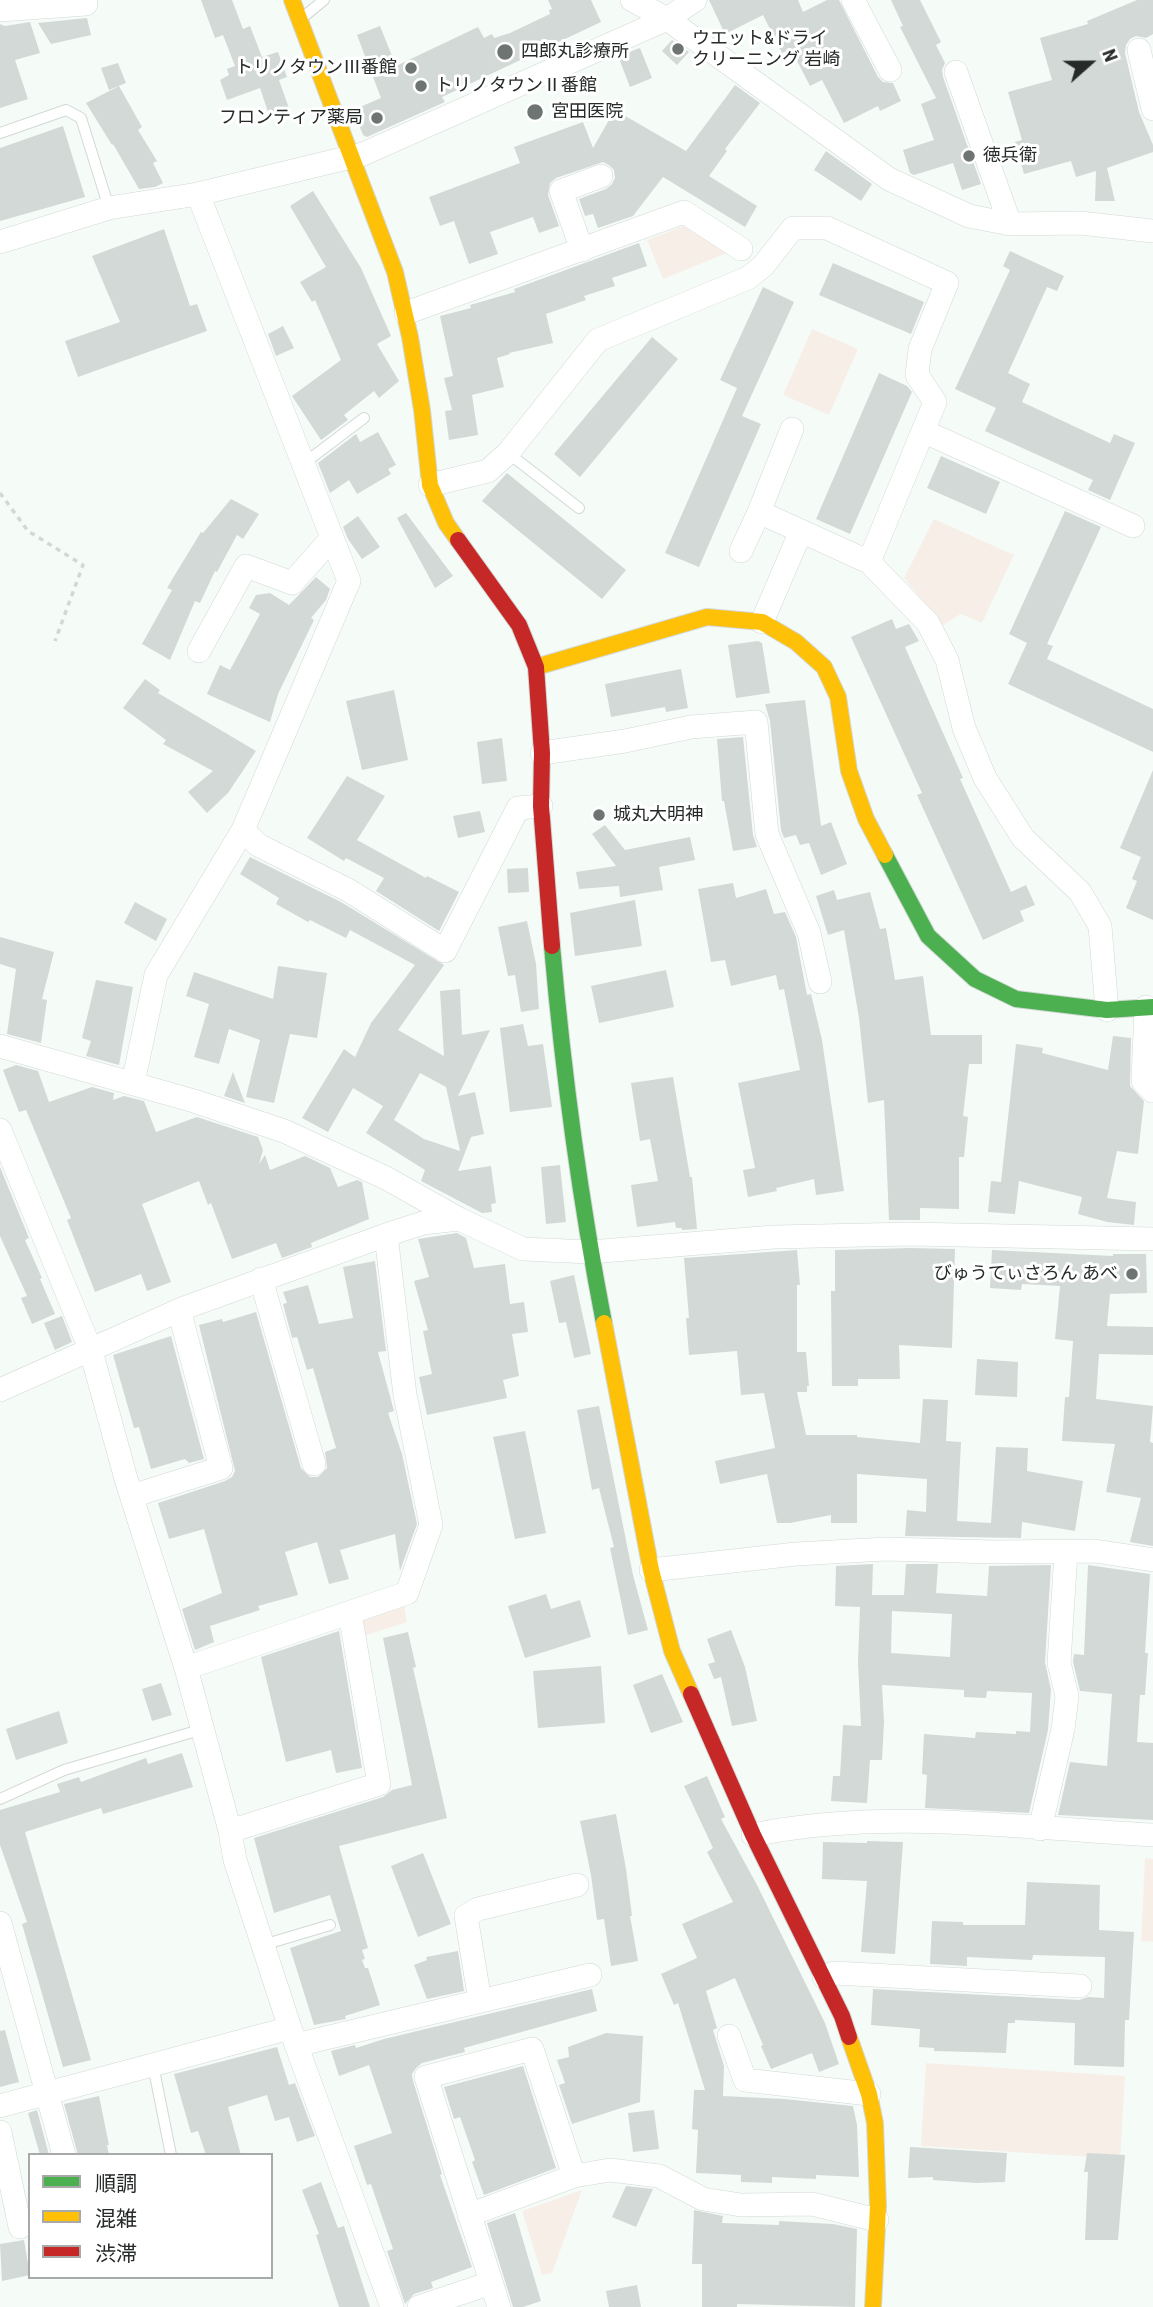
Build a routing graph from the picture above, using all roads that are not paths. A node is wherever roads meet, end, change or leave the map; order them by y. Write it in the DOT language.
graph roads {
  1 [pos="85,0"];
  2 [pos="292,0"];
  3 [pos="324,0"];
  4 [pos="632,0"];
  5 [pos="695,0"];
  6 [pos="853,0"];
  7 [pos="0,10"];
  8 [pos="300,19"];
  9 [pos="667,19"];
  10 [pos="1139,50"];
  11 [pos="890,70"];
  12 [pos="956,72"];
  13 [pos="1153,109"];
  14 [pos="0,133"];
  15 [pos="352,158"];
  16 [pos="601,176"];
  17 [pos="198,194"];
  18 [pos="109,208"];
  19 [pos="1010,224"];
  20 [pos="1153,231"];
  21 [pos="0,242"];
  22 [pos="741,249"];
  23 [pos="582,250"];
  24 [pos="407,313"];
  25 [pos="364,418"];
  26 [pos="792,429"];
  27 [pos="923,431"];
  28 [pos="508,453"];
  29 [pos="303,464"];
  30 [pos="430,485"];
  31 [pos="579,508"];
  32 [pos="759,512"];
  33 [pos="1133,526"];
  34 [pos="802,531"];
  35 [pos="332,538"];
  36 [pos="741,551"];
  37 [pos="869,562"];
  38 [pos="762,622"];
  39 [pos="200,651"];
  40 [pos="536,667"];
  41 [pos="542,753"];
  42 [pos="541,806"];
  43 [pos="243,830"];
  44 [pos="820,982"];
  45 [pos="1149,1007"];
  46 [pos="1107,1010"];
  47 [pos="0,1046"];
  48 [pos="133,1083"];
  49 [pos="1153,1091"];
  50 [pos="0,1130"];
  51 [pos="459,1219"];
  52 [pos="386,1235"];
  53 [pos="1153,1239"];
  54 [pos="590,1252"];
  55 [pos="261,1279"];
  56 [pos="179,1310"];
  57 [pos="91,1351"];
  58 [pos="0,1390"];
  59 [pos="314,1464"];
  60 [pos="132,1496"];
  61 [pos="1066,1552"];
  62 [pos="1153,1560"];
  63 [pos="651,1570"];
  64 [pos="350,1613"];
  65 [pos="186,1668"];
  66 [pos="203,1730"];
  67 [pos="0,1799"];
  68 [pos="1040,1829"];
  69 [pos="230,1831"];
  70 [pos="753,1835"];
  71 [pos="1153,1835"];
  72 [pos="577,1885"];
  73 [pos="0,1923"];
  74 [pos="330,1925"];
  75 [pos="263,1945"];
  76 [pos="590,1975"];
  77 [pos="824,1977"];
  78 [pos="1080,1986"];
  79 [pos="480,2001"];
  80 [pos="729,2036"];
  81 [pos="293,2037"];
  82 [pos="153,2066"];
  83 [pos="48,2094"];
  84 [pos="869,2094"];
  85 [pos="0,2106"];
  86 [pos="0,2132"];
  87 [pos="63,2153"];
  88 [pos="171,2153"];
  89 [pos="574,2176"];
  90 [pos="469,2215"];
  91 [pos="877,2220"];
  92 [pos="20,2227"];
  93 [pos="491,2283"];
  94 [pos="392,2307"];
  95 [pos="419,2307"];
  96 [pos="499,2307"];
  97 [pos="873,2307"];
  1 -- 7 [label="street"];
  2 -- 8 [label="street"];
  3 -- 8 [label="lane"];
  4 -- 9 [label="street"];
  5 -- 9 [label="street"];
  6 -- 11 [label="street"];
  8 -- 15 [label="street"];
  9 -- 15 [label="street"];
  9 -- 19 [label="street"];
  10 -- 13 [label="street"];
  12 -- 19 [label="street"];
  14 -- 18 [label="lane"];
  15 -- 17 [label="street"];
  15 -- 24 [label="street"];
  16 -- 23 [label="street"];
  17 -- 18 [label="street"];
  17 -- 29 [label="street"];
  18 -- 21 [label="street"];
  19 -- 20 [label="street"];
  22 -- 23 [label="street"];
  23 -- 24 [label="street"];
  24 -- 30 [label="street"];
  25 -- 29 [label="lane"];
  26 -- 32 [label="street"];
  27 -- 28 [label="street"];
  27 -- 33 [label="street"];
  27 -- 37 [label="street"];
  28 -- 30 [label="street"];
  28 -- 31 [label="lane"];
  29 -- 35 [label="street"];
  30 -- 40 [label="street"];
  32 -- 34 [label="street"];
  32 -- 36 [label="street"];
  34 -- 37 [label="street"];
  34 -- 38 [label="street"];
  35 -- 39 [label="street"];
  35 -- 43 [label="street"];
  37 -- 46 [label="street"];
  38 -- 40 [label="street"];
  38 -- 46 [label="street"];
  40 -- 41 [label="street"];
  41 -- 42 [label="street"];
  41 -- 44 [label="street"];
  42 -- 43 [label="street"];
  42 -- 54 [label="street"];
  43 -- 48 [label="street"];
  45 -- 46 [label="street"];
  45 -- 49 [label="street"];
  47 -- 48 [label="street"];
  48 -- 51 [label="street"];
  50 -- 57 [label="street"];
  51 -- 52 [label="street"];
  51 -- 54 [label="street"];
  52 -- 55 [label="street"];
  52 -- 64 [label="street"];
  53 -- 54 [label="street"];
  54 -- 63 [label="street"];
  55 -- 56 [label="street"];
  55 -- 59 [label="street"];
  56 -- 57 [label="street"];
  56 -- 60 [label="street"];
  57 -- 58 [label="street"];
  57 -- 60 [label="street"];
  60 -- 65 [label="street"];
  61 -- 62 [label="street"];
  61 -- 63 [label="street"];
  61 -- 68 [label="street"];
  63 -- 70 [label="street"];
  64 -- 65 [label="street"];
  64 -- 69 [label="street"];
  65 -- 66 [label="street"];
  66 -- 67 [label="lane"];
  66 -- 69 [label="street"];
  68 -- 70 [label="street"];
  68 -- 71 [label="street"];
  69 -- 75 [label="street"];
  70 -- 77 [label="street"];
  72 -- 79 [label="street"];
  73 -- 83 [label="street"];
  74 -- 75 [label="lane"];
  75 -- 81 [label="street"];
  76 -- 79 [label="street"];
  77 -- 78 [label="street"];
  77 -- 84 [label="street"];
  79 -- 81 [label="street"];
  80 -- 84 [label="street"];
  81 -- 82 [label="street"];
  81 -- 94 [label="street"];
  82 -- 83 [label="street"];
  82 -- 88 [label="lane"];
  83 -- 85 [label="street"];
  83 -- 87 [label="street"];
  84 -- 91 [label="street"];
  86 -- 92 [label="street"];
  89 -- 90 [label="street"];
  89 -- 90 [label="street"];
  89 -- 91 [label="street"];
  90 -- 93 [label="street"];
  91 -- 97 [label="street"];
  93 -- 95 [label="street"];
  93 -- 96 [label="street"];
}
